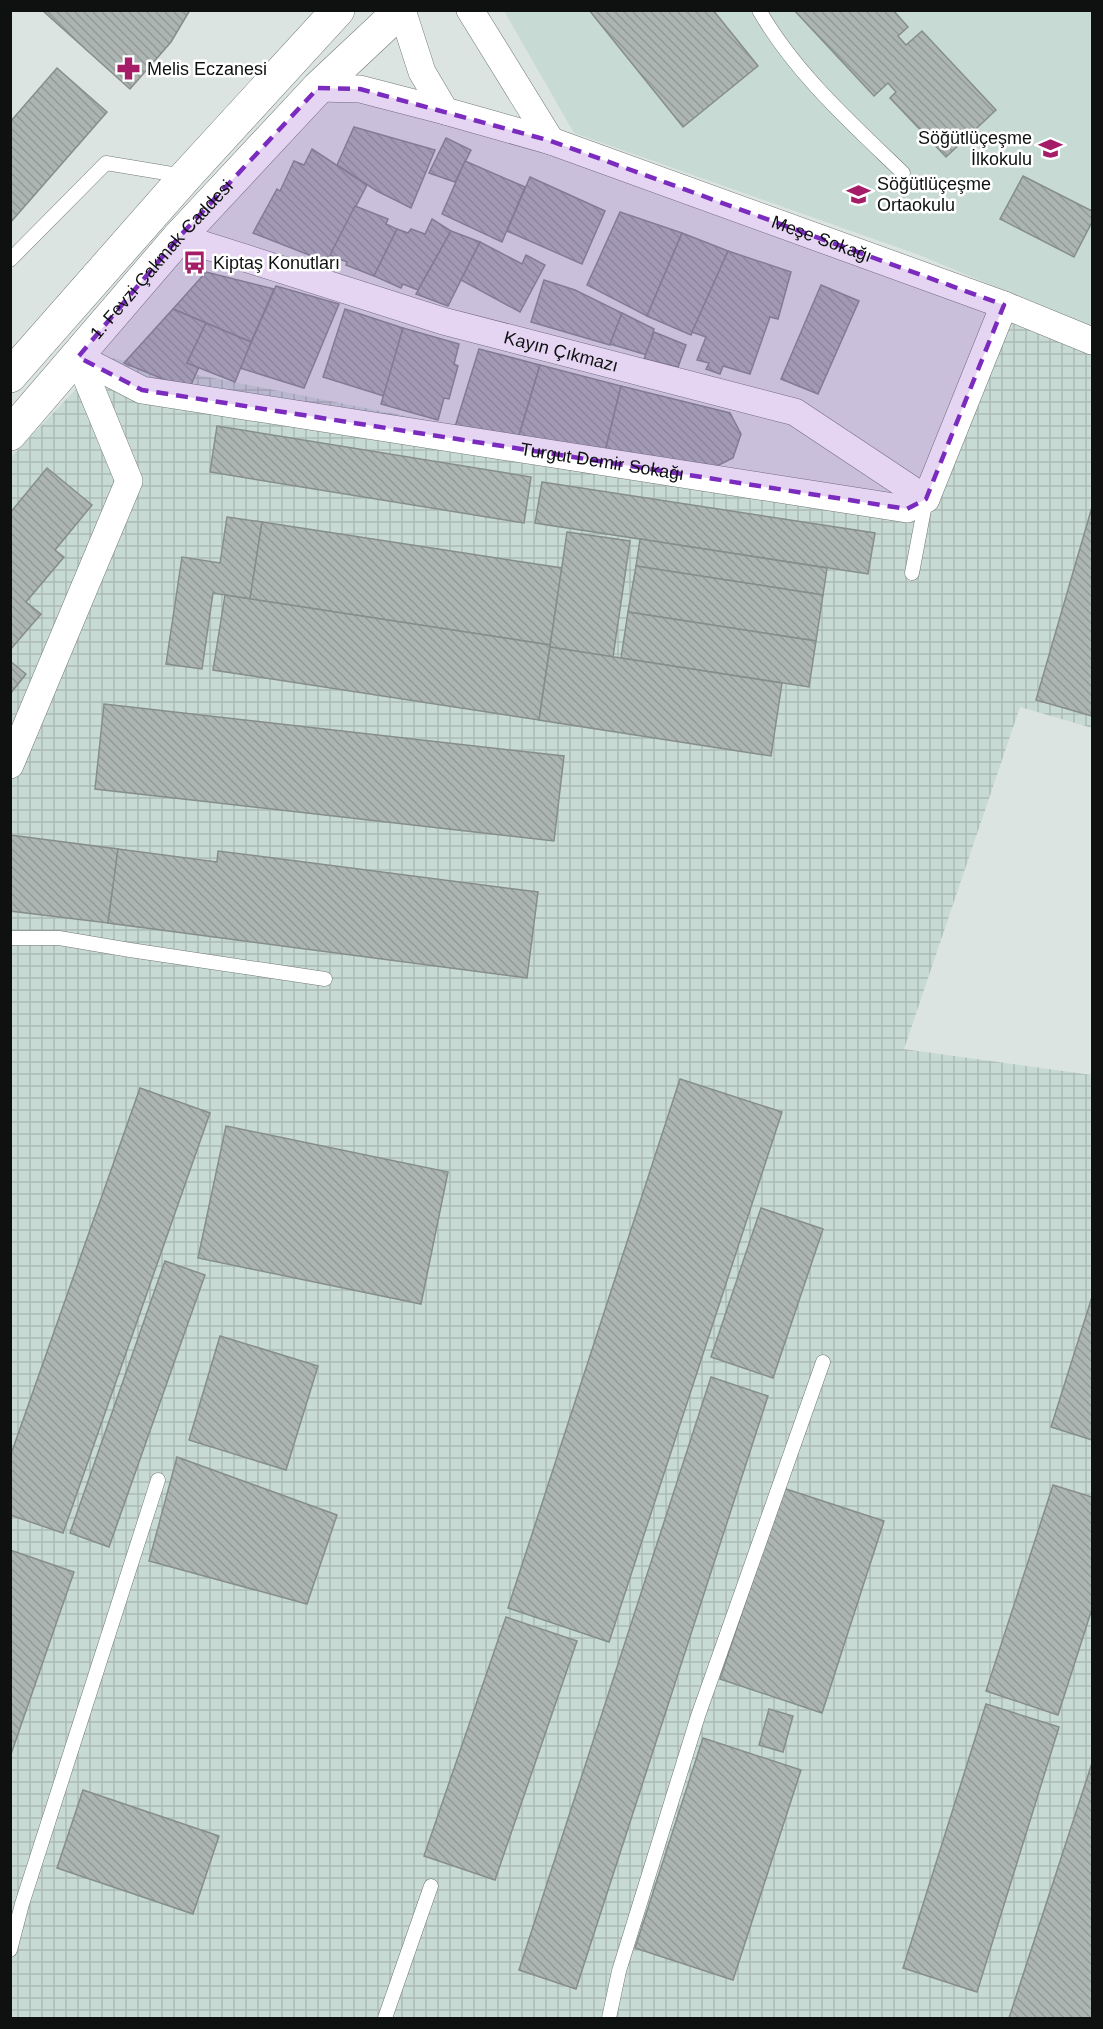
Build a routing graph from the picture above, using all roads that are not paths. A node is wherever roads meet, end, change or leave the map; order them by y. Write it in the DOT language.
graph roads {
  1 [pos="338,10"];
  2 [pos="402,10"];
  3 [pos="470,10"];
  4 [pos="759,10"];
  5 [pos="318,88"];
  6 [pos="445,111"];
  7 [pos="551,141"];
  8 [pos="903,173"];
  9 [pos="186,176"];
  10 [pos="180,237"];
  11 [pos="10,260"];
  12 [pos="1004,305"];
  13 [pos="1092,341"];
  14 [pos="78,357"];
  15 [pos="14,363"];
  16 [pos="10,434"];
  17 [pos="926,499"];
  18 [pos="912,573"];
  19 [pos="10,765"];
  20 [pos="10,938"];
  21 [pos="325,979"];
  22 [pos="823,1362"];
  23 [pos="159,1480"];
  24 [pos="431,1886"];
  25 [pos="10,1950"];
  26 [pos="385,2019"];
  27 [pos="609,2019"];
  1 -- 9 [label="main road"];
  2 -- 5 [label="main road, 1. Fevzi Çakmak Caddesi"];
  2 -- 6 [label="street"];
  3 -- 7 [label="street"];
  4 -- 8 [label="lane"];
  5 -- 6 [label="street, Meşe Sokağı"];
  5 -- 10 [label="main road, 1. Fevzi Çakmak Caddesi"];
  6 -- 7 [label="street, Meşe Sokağı"];
  7 -- 12 [label="street, Meşe Sokağı"];
  9 -- 11 [label="lane"];
  9 -- 15 [label="main road"];
  10 -- 14 [label="main road, 1. Fevzi Çakmak Caddesi"];
  10 -- 17 [label="street, Kayın Çıkmazı"];
  12 -- 13 [label="street, Meşe Sokağı"];
  12 -- 17 [label="street"];
  14 -- 16 [label="main road, 1. Fevzi Çakmak Caddesi"];
  14 -- 17 [label="street, Turgut Demir Sokağı"];
  14 -- 19 [label="street"];
  17 -- 18 [label="lane"];
  20 -- 21 [label="lane"];
  22 -- 27 [label="lane"];
  23 -- 25 [label="lane"];
  24 -- 26 [label="lane"];
}
